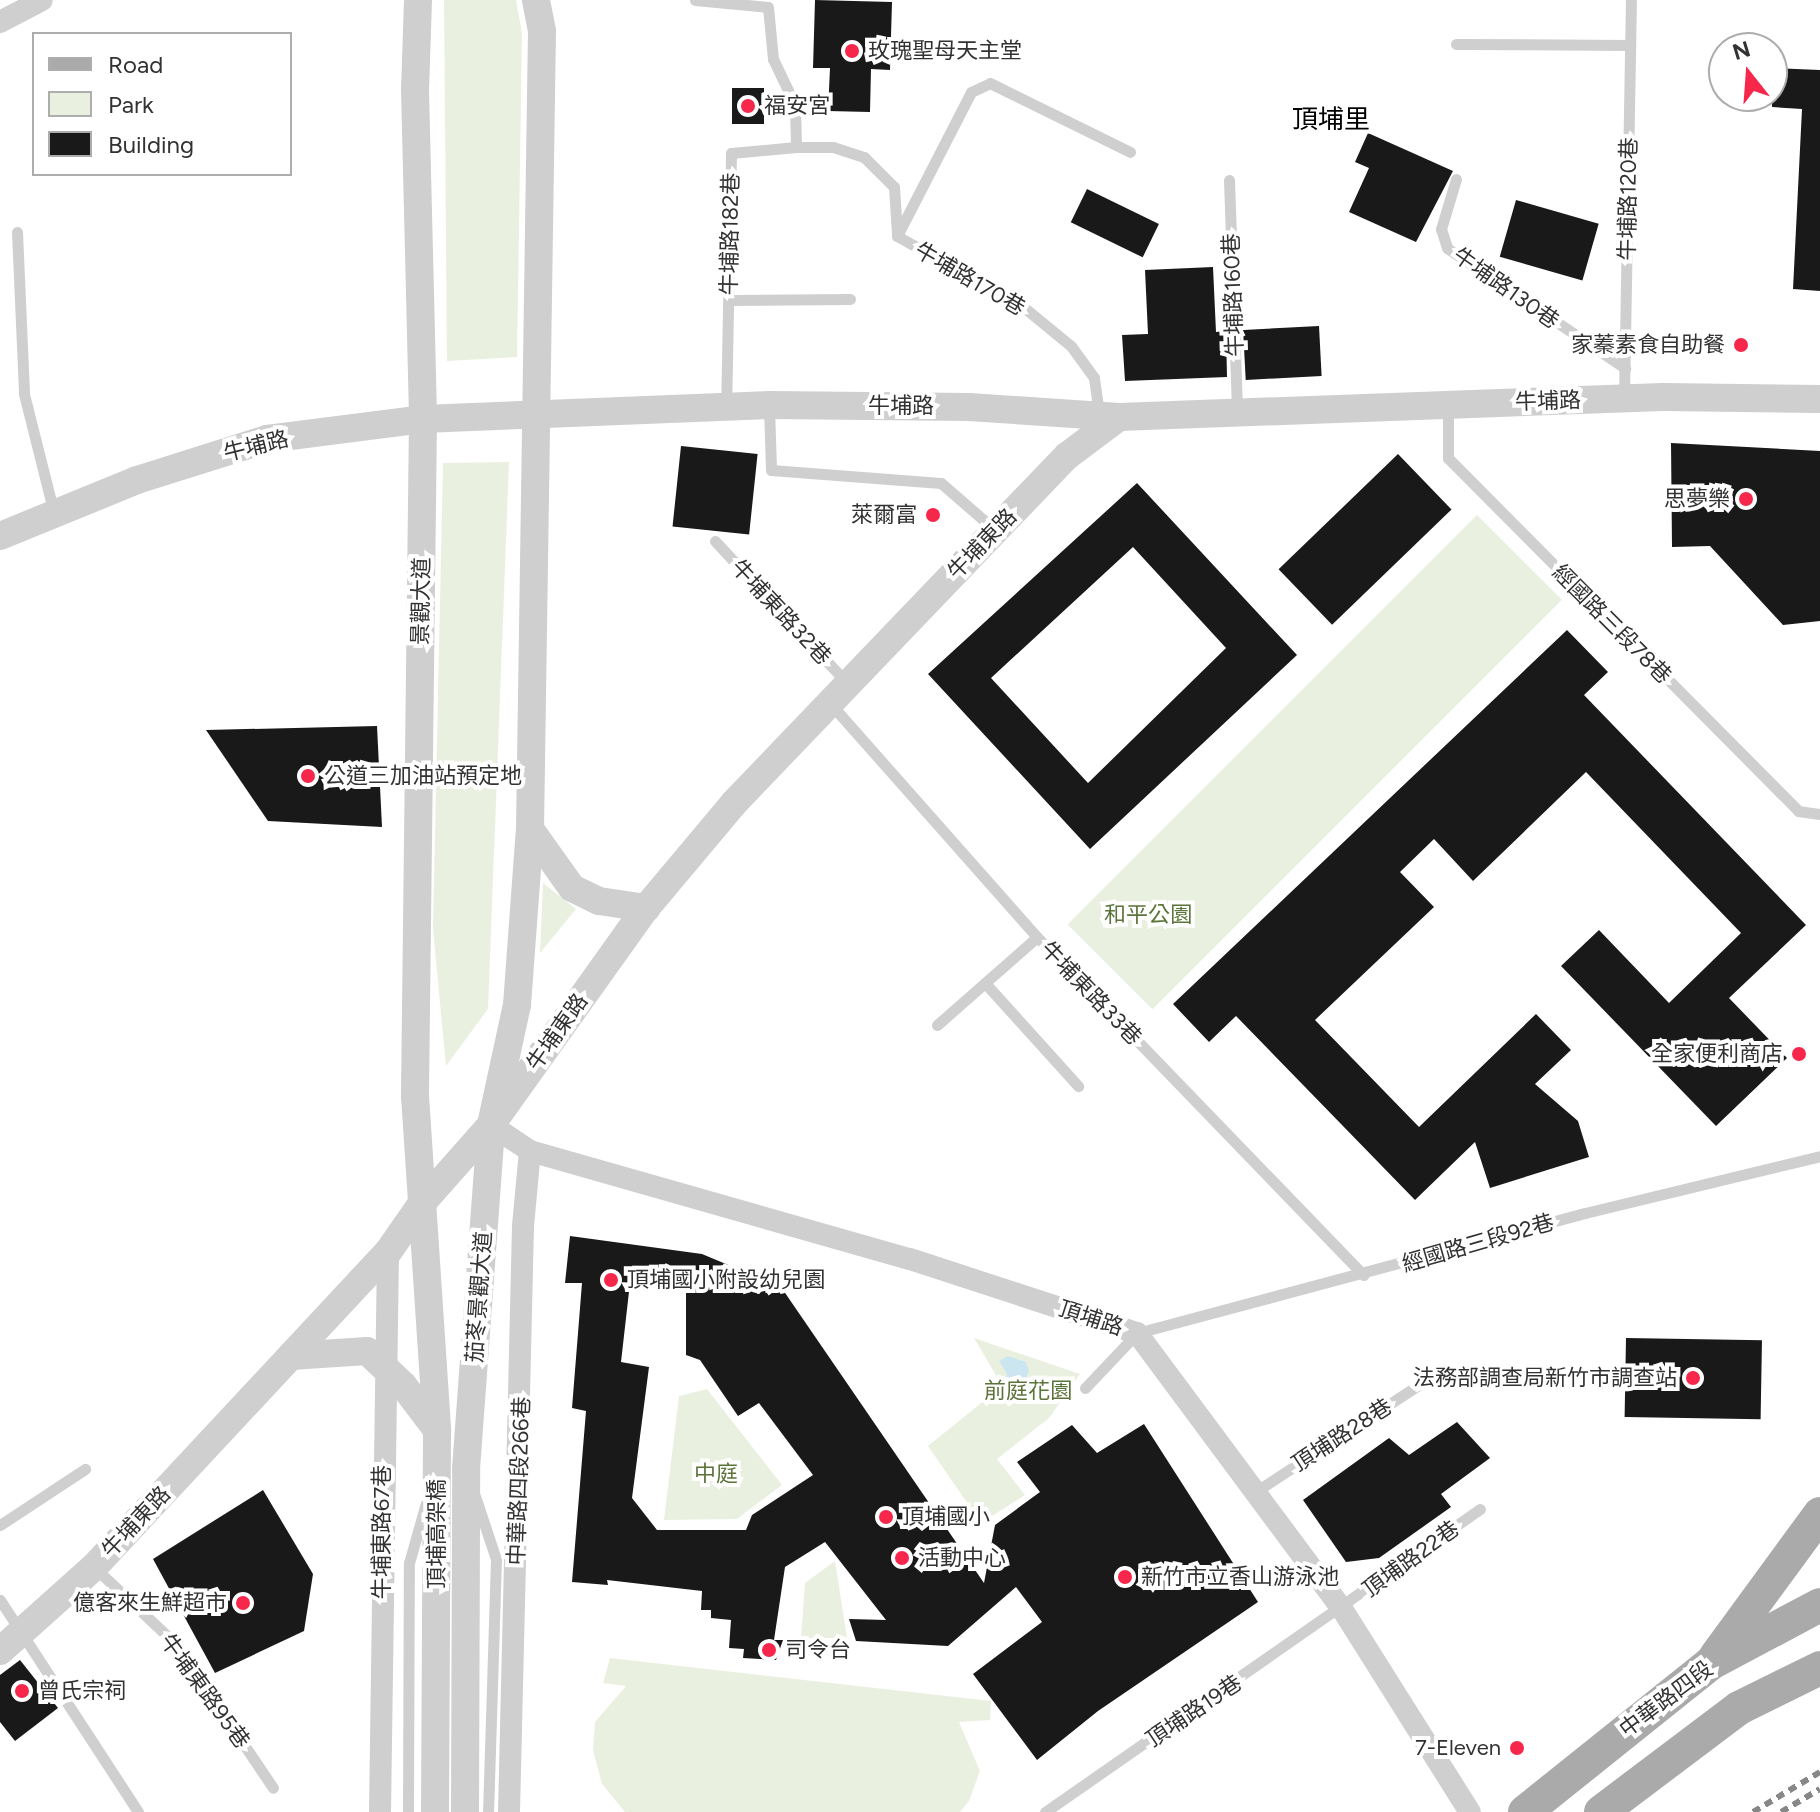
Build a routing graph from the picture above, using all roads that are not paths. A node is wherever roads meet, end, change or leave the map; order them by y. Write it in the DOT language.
graph roads {
  1 [pos="42,0"];
  2 [pos="418,0"];
  3 [pos="536,0"];
  4 [pos="695,0"];
  5 [pos="1631,0"];
  6 [pos="0,22"];
  7 [pos="1456,44"];
  8 [pos="1630,45"];
  9 [pos="796,147"];
  10 [pos="1130,152"];
  11 [pos="1456,179"];
  12 [pos="1229,180"];
  13 [pos="17,232"];
  14 [pos="897,236"];
  15 [pos="850,299"];
  16 [pos="729,300"];
  17 [pos="1625,368"];
  18 [pos="1624,399"];
  19 [pos="1820,399"];
  20 [pos="769,405"];
  21 [pos="1448,405"];
  22 [pos="726,407"];
  23 [pos="1237,410"];
  24 [pos="533,416"];
  25 [pos="1109,416"];
  26 [pos="423,419"];
  27 [pos="54,513"];
  28 [pos="995,530"];
  29 [pos="0,536"];
  30 [pos="715,541"];
  31 [pos="838,693"];
  32 [pos="1820,814"];
  33 [pos="530,829"];
  34 [pos="646,908"];
  35 [pos="1037,937"];
  36 [pos="985,983"];
  37 [pos="937,1025"];
  38 [pos="1078,1086"];
  39 [pos="491,1125"];
  40 [pos="530,1151"];
  41 [pos="1820,1156"];
  42 [pos="422,1203"];
  43 [pos="388,1252"];
  44 [pos="1363,1275"];
  45 [pos="1137,1333"];
  46 [pos="291,1356"];
  47 [pos="383,1364"];
  48 [pos="1429,1378"];
  49 [pos="1085,1388"];
  50 [pos="437,1431"];
  51 [pos="438,1464"];
  52 [pos="85,1469"];
  53 [pos="466,1469"];
  54 [pos="1255,1492"];
  55 [pos="1480,1509"];
  56 [pos="1820,1514"];
  57 [pos="0,1525"];
  58 [pos="94,1567"];
  59 [pos="0,1600"];
  60 [pos="1820,1605"];
  61 [pos="1342,1609"];
  62 [pos="10,1642"];
  63 [pos="1711,1663"];
  64 [pos="1820,1668"];
  65 [pos="273,1788"];
  66 [pos="138,1812"];
  67 [pos="380,1812"];
  68 [pos="408,1812"];
  69 [pos="435,1812"];
  70 [pos="465,1812"];
  71 [pos="488,1812"];
  72 [pos="509,1812"];
  73 [pos="1045,1812"];
  74 [pos="1470,1812"];
  75 [pos="1525,1812"];
  76 [pos="1601,1812"];
  1 -- 6 [label="street"];
  2 -- 26 [label="street, 景觀大道"];
  3 -- 24 [label="street"];
  4 -- 9 [label="lane"];
  5 -- 8 [label="lane, 牛埔路120巷"];
  7 -- 8 [label="lane"];
  8 -- 17 [label="lane, 牛埔路120巷"];
  9 -- 14 [label="lane, 牛埔路170巷"];
  9 -- 16 [label="lane, 牛埔路182巷"];
  10 -- 14 [label="lane"];
  11 -- 17 [label="lane, 牛埔路130巷"];
  12 -- 23 [label="lane, 牛埔路160巷"];
  13 -- 27 [label="lane"];
  14 -- 25 [label="lane, 牛埔路170巷"];
  15 -- 16 [label="lane"];
  16 -- 22 [label="lane, 牛埔路182巷"];
  17 -- 18 [label="lane, 牛埔路120巷"];
  18 -- 19 [label="street, 牛埔路"];
  18 -- 21 [label="street, 牛埔路"];
  20 -- 22 [label="street, 牛埔路"];
  20 -- 25 [label="street, 牛埔路"];
  20 -- 28 [label="lane"];
  21 -- 23 [label="street, 牛埔路"];
  21 -- 32 [label="lane, 經國路三段78巷"];
  22 -- 24 [label="street, 牛埔路"];
  23 -- 25 [label="street, 牛埔路"];
  24 -- 26 [label="street, 牛埔路"];
  24 -- 33 [label="street"];
  25 -- 28 [label="street, 牛埔東路"];
  26 -- 27 [label="street, 牛埔路"];
  26 -- 42 [label="street, 景觀大道"];
  27 -- 29 [label="street, 牛埔路"];
  28 -- 31 [label="street, 牛埔東路"];
  30 -- 31 [label="lane, 牛埔東路32巷"];
  31 -- 34 [label="street, 牛埔東路"];
  31 -- 35 [label="lane, 牛埔東路33巷"];
  33 -- 34 [label="street"];
  33 -- 39 [label="street"];
  34 -- 39 [label="street, 牛埔東路"];
  35 -- 36 [label="lane"];
  35 -- 44 [label="lane, 牛埔東路33巷"];
  36 -- 37 [label="lane"];
  36 -- 38 [label="lane"];
  39 -- 40 [label="street, 頂埔路"];
  39 -- 42 [label="street, 牛埔東路"];
  39 -- 53 [label="street, 茄苳景觀大道"];
  40 -- 45 [label="street, 頂埔路"];
  40 -- 72 [label="street, 中華路四段266巷"];
  41 -- 44 [label="lane, 經國路三段92巷"];
  42 -- 43 [label="street, 牛埔東路"];
  42 -- 50 [label="street, 茄苳景觀大道"];
  43 -- 46 [label="street, 牛埔東路"];
  43 -- 47 [label="street, 牛埔東路67巷"];
  44 -- 45 [label="lane, 經國路三段92巷"];
  45 -- 49 [label="lane"];
  45 -- 54 [label="street, 頂埔路"];
  46 -- 47 [label="street"];
  46 -- 58 [label="street, 牛埔東路"];
  47 -- 50 [label="street"];
  47 -- 67 [label="street, 牛埔東路67巷"];
  48 -- 54 [label="lane, 頂埔路28巷"];
  50 -- 51 [label="street, 茄苳景觀大道"];
  51 -- 68 [label="lane, 頂埔高架橋"];
  51 -- 69 [label="street, 頂埔高架橋"];
  52 -- 57 [label="lane"];
  53 -- 70 [label="street, 頂埔高架橋"];
  53 -- 71 [label="lane, 頂埔高架橋"];
  54 -- 61 [label="street, 頂埔路"];
  55 -- 61 [label="lane, 頂埔路22巷"];
  56 -- 63 [label="main road"];
  58 -- 62 [label="street, 牛埔東路"];
  58 -- 65 [label="lane, 牛埔東路95巷"];
  59 -- 62 [label="lane"];
  60 -- 63 [label="main road, 中華路四段"];
  61 -- 73 [label="lane, 頂埔路19巷"];
  61 -- 74 [label="street, 頂埔路"];
  62 -- 66 [label="lane"];
  63 -- 75 [label="main road, 中華路四段"];
  64 -- 76 [label="main road"];
}
